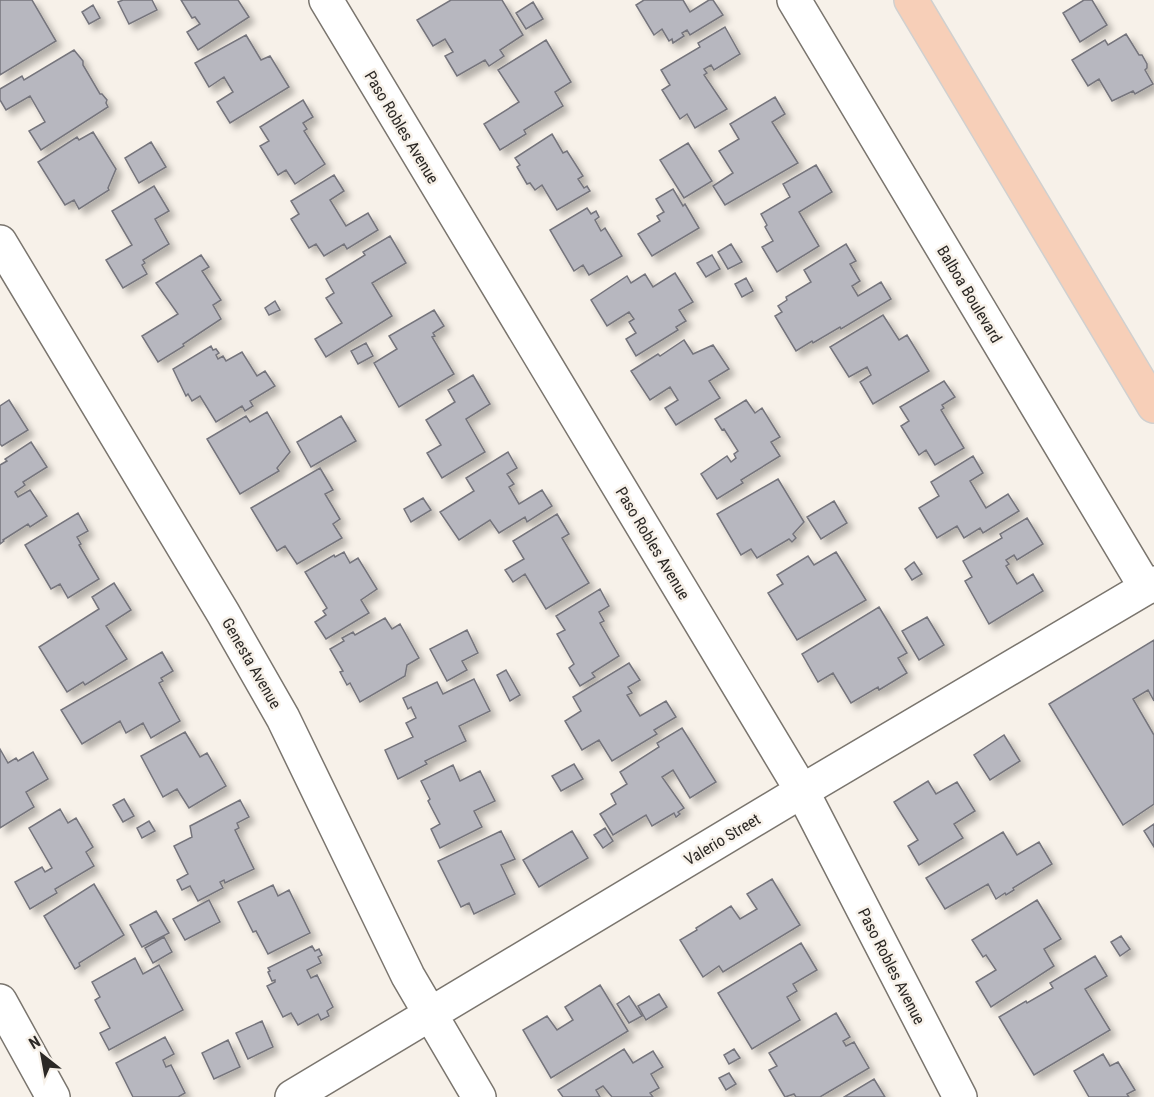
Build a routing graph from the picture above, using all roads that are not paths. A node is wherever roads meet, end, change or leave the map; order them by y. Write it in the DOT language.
graph roads {
  1 [pos="326,0"];
  2 [pos="794,0"];
  3 [pos="911,0"];
  4 [pos="0,242"];
  5 [pos="1154,406"];
  6 [pos="1150,586"];
  7 [pos="802,790"];
  8 [pos="0,1001"];
  9 [pos="430,1015"];
  10 [pos="53,1097"];
  11 [pos="292,1097"];
  12 [pos="479,1097"];
  13 [pos="960,1097"];
  1 -- 7 [label="street, Paso Robles Avenue"];
  2 -- 6 [label="street, Balboa Boulevard"];
  3 -- 5 [label="main road"];
  4 -- 9 [label="street, Genesta Avenue"];
  6 -- 7 [label="street, Valerio Street"];
  7 -- 9 [label="street, Valerio Street"];
  7 -- 13 [label="street, Paso Robles Avenue"];
  8 -- 10 [label="street"];
  9 -- 11 [label="street, Valerio Street"];
  9 -- 12 [label="street, Genesta Avenue"];
}
